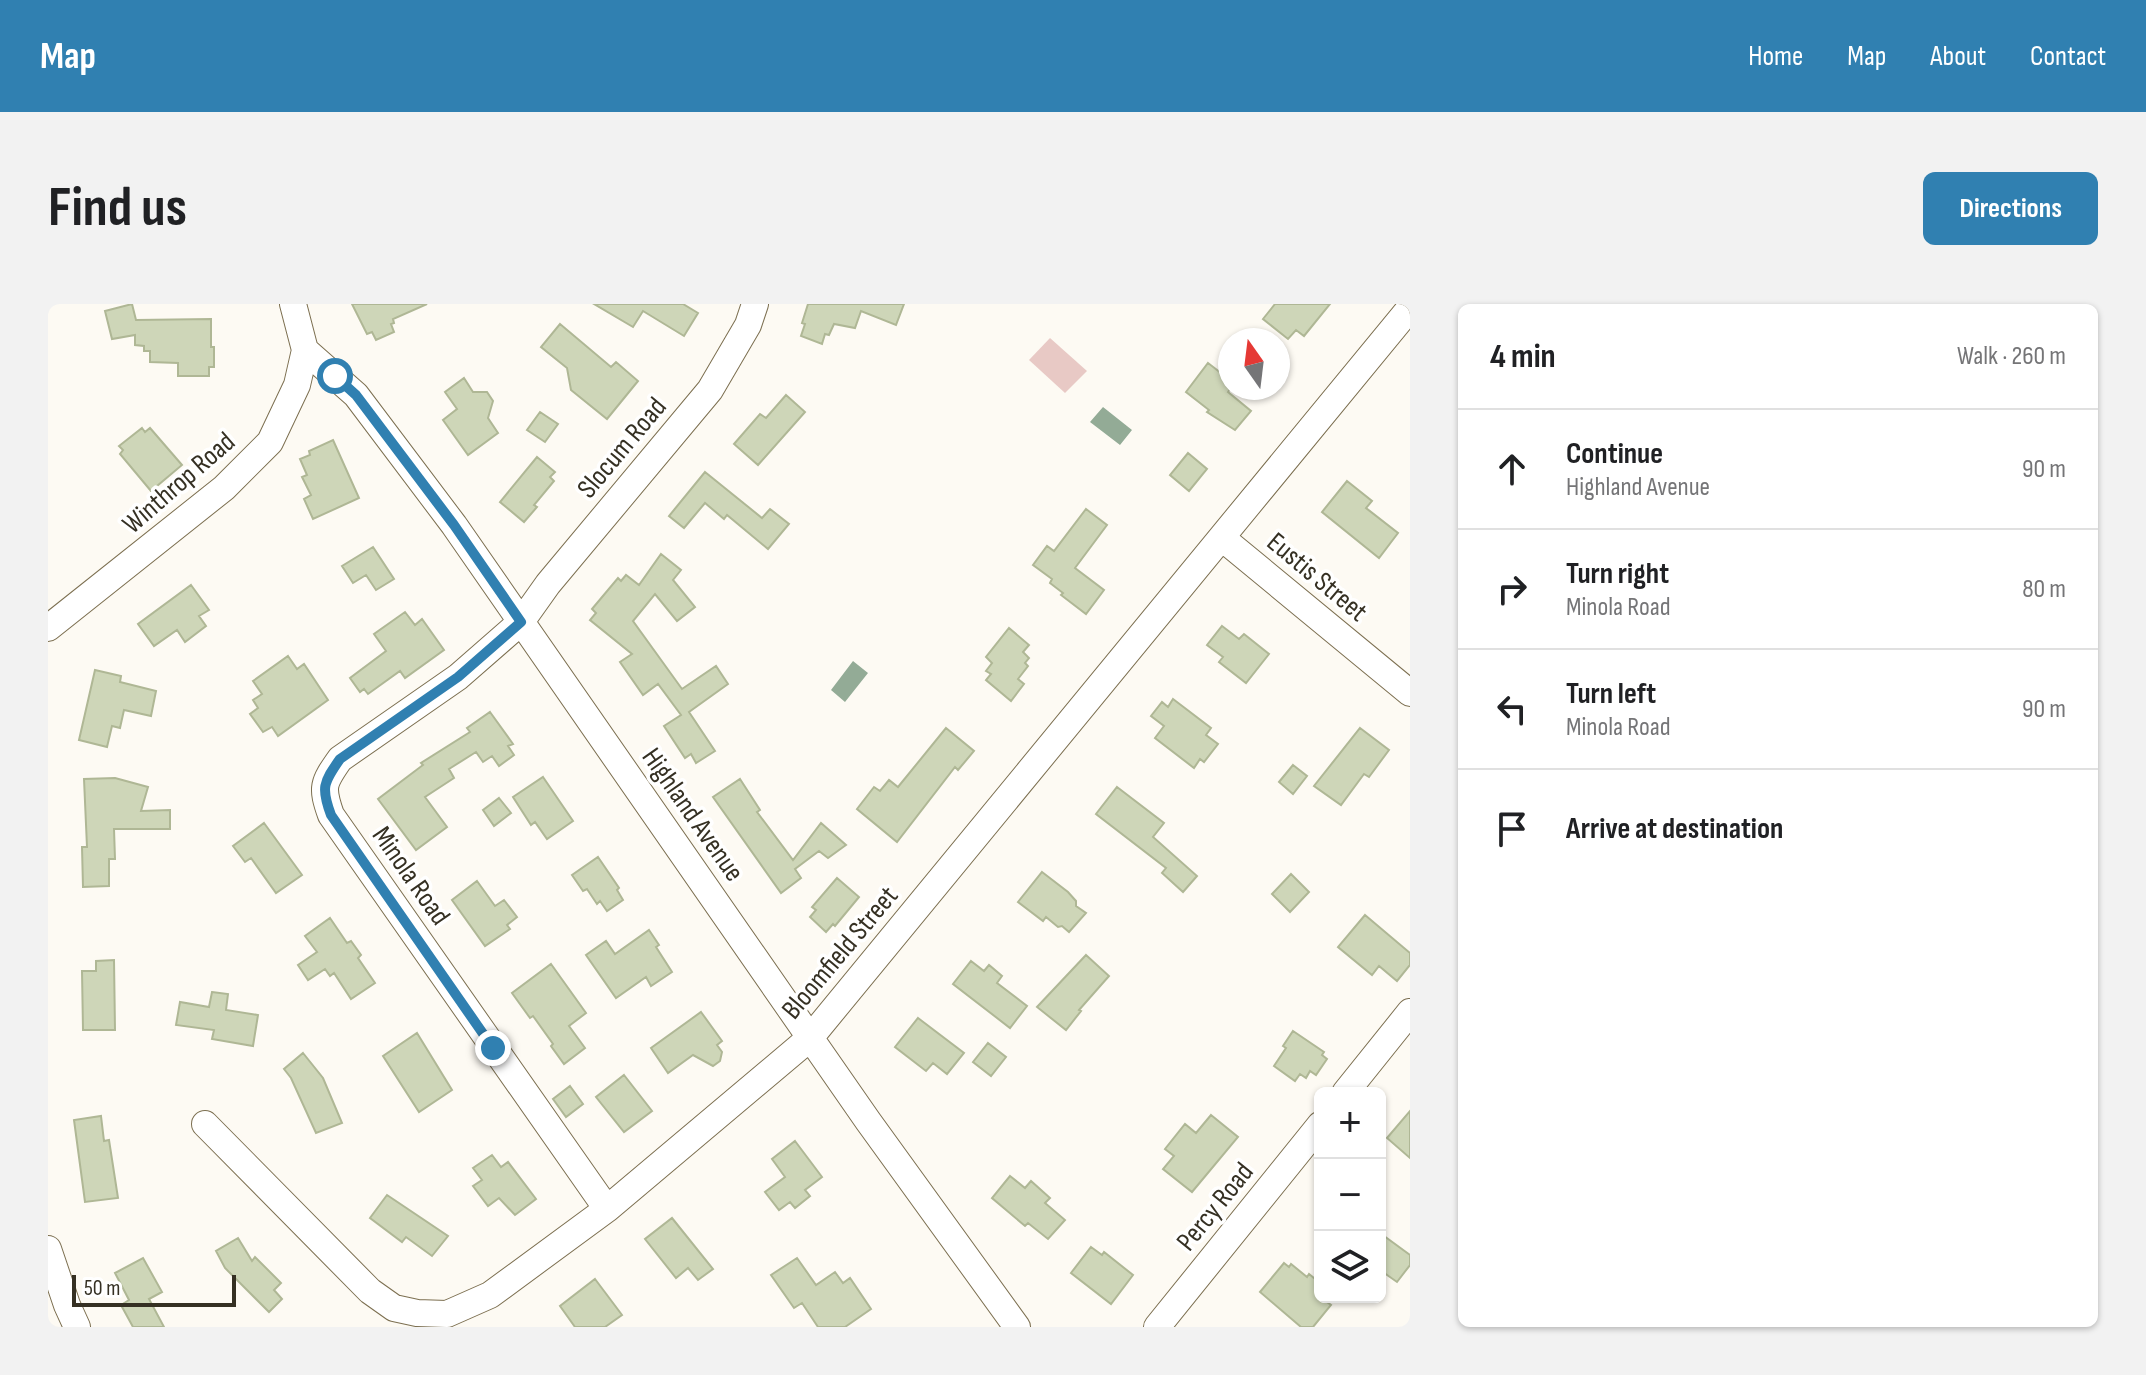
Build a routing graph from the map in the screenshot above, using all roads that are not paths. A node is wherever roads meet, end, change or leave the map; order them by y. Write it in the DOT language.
graph roads {
  1 [pos="293,304"];
  2 [pos="755,304"];
  3 [pos="1410,308"];
  4 [pos="305,350"];
  5 [pos="1222,538"];
  6 [pos="521,622"];
  7 [pos="48,628"];
  8 [pos="1410,693"];
  9 [pos="1410,1012"];
  10 [pos="810,1038"];
  11 [pos="1350,1087"];
  12 [pos="205,1124"];
  13 [pos="1314,1132"];
  14 [pos="607,1209"];
  15 [pos="48,1249"];
  16 [pos="71,1324"];
  17 [pos="1017,1327"];
  18 [pos="1157,1327"];
  1 -- 4 [label="street, Winthrop Road"];
  2 -- 6 [label="street, Slocum Road"];
  3 -- 5 [label="street, Bloomfield Street"];
  4 -- 6 [label="street, Highland Avenue"];
  4 -- 7 [label="street, Winthrop Road"];
  5 -- 8 [label="street, Eustis Street"];
  5 -- 10 [label="street, Bloomfield Street"];
  6 -- 10 [label="street, Highland Avenue"];
  6 -- 14 [label="street, Minola Road"];
  9 -- 11 [label="street"];
  10 -- 14 [label="street, Bloomfield Street"];
  10 -- 17 [label="street, Highland Avenue"];
  12 -- 14 [label="street, Bloomfield Street"];
  13 -- 18 [label="street, Percy Road"];
  15 -- 16 [label="street"];
}
